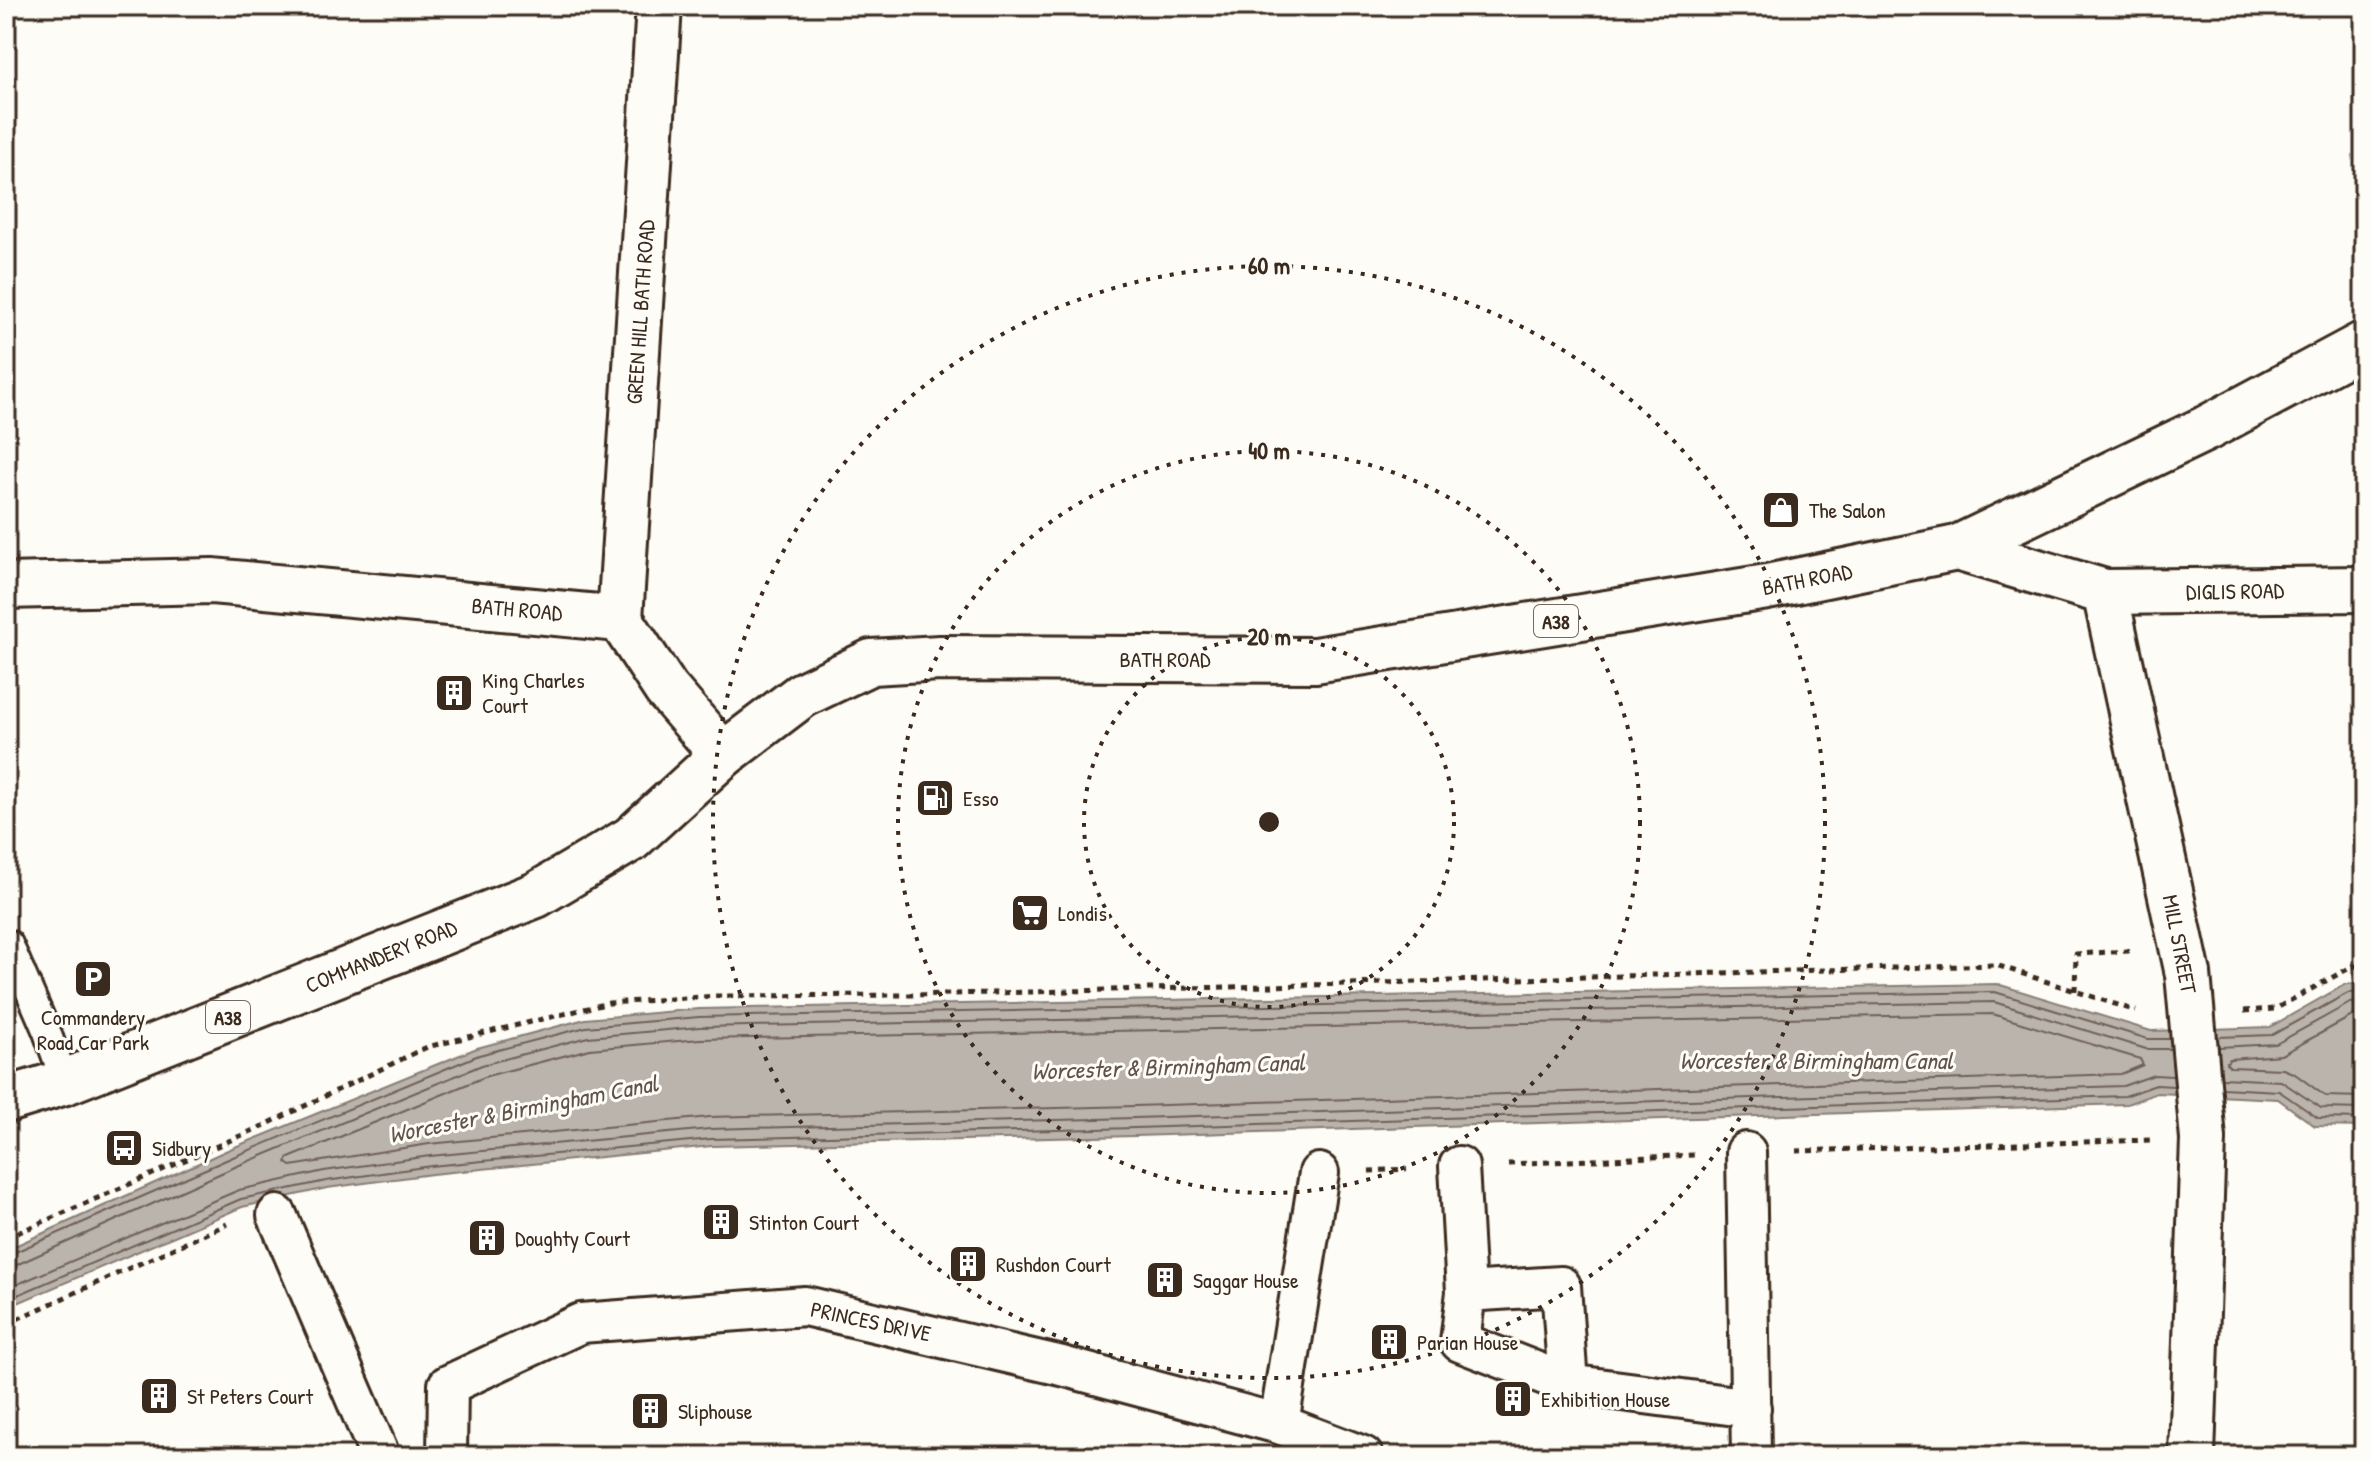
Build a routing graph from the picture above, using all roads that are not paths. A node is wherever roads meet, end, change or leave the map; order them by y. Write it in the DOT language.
graph roads {
  1 [pos="659,6"];
  2 [pos="2364,344"];
  3 [pos="1957,548"];
  4 [pos="6,586"];
  5 [pos="2364,589"];
  6 [pos="2105,592"];
  7 [pos="620,619"];
  8 [pos="723,755"];
  9 [pos="9,944"];
  10 [pos="65,1082"];
  11 [pos="6,1100"];
  12 [pos="1746,1152"];
  13 [pos="1459,1166"];
  14 [pos="1319,1173"];
  15 [pos="277,1215"];
  16 [pos="1466,1292"];
  17 [pos="1568,1384"];
  18 [pos="1751,1408"];
  19 [pos="1279,1424"];
  20 [pos="380,1456"];
  21 [pos="447,1456"];
  22 [pos="1363,1456"];
  23 [pos="1751,1456"];
  24 [pos="2192,1456"];
  1 -- 7 [label="street, GREEN HILL BATH ROAD"];
  2 -- 3 [label="street, BATH ROAD / A38"];
  3 -- 6 [label="street"];
  3 -- 8 [label="street, BATH ROAD / A38"];
  4 -- 7 [label="street, BATH ROAD"];
  5 -- 6 [label="street, DIGLIS ROAD"];
  6 -- 24 [label="street, MILL STREET, bridge"];
  7 -- 8 [label="street"];
  8 -- 10 [label="street, COMMANDERY ROAD / A38"];
  9 -- 10 [label="lane"];
  10 -- 11 [label="street, COMMANDERY ROAD / A38"];
  12 -- 18 [label="street"];
  13 -- 16 [label="street"];
  14 -- 19 [label="street"];
  15 -- 20 [label="street"];
  16 -- 17 [label="street"];
  16 -- 17 [label="street"];
  17 -- 18 [label="street"];
  18 -- 23 [label="street"];
  19 -- 21 [label="street, PRINCES DRIVE"];
  19 -- 22 [label="street, PRINCES DRIVE"];
}
